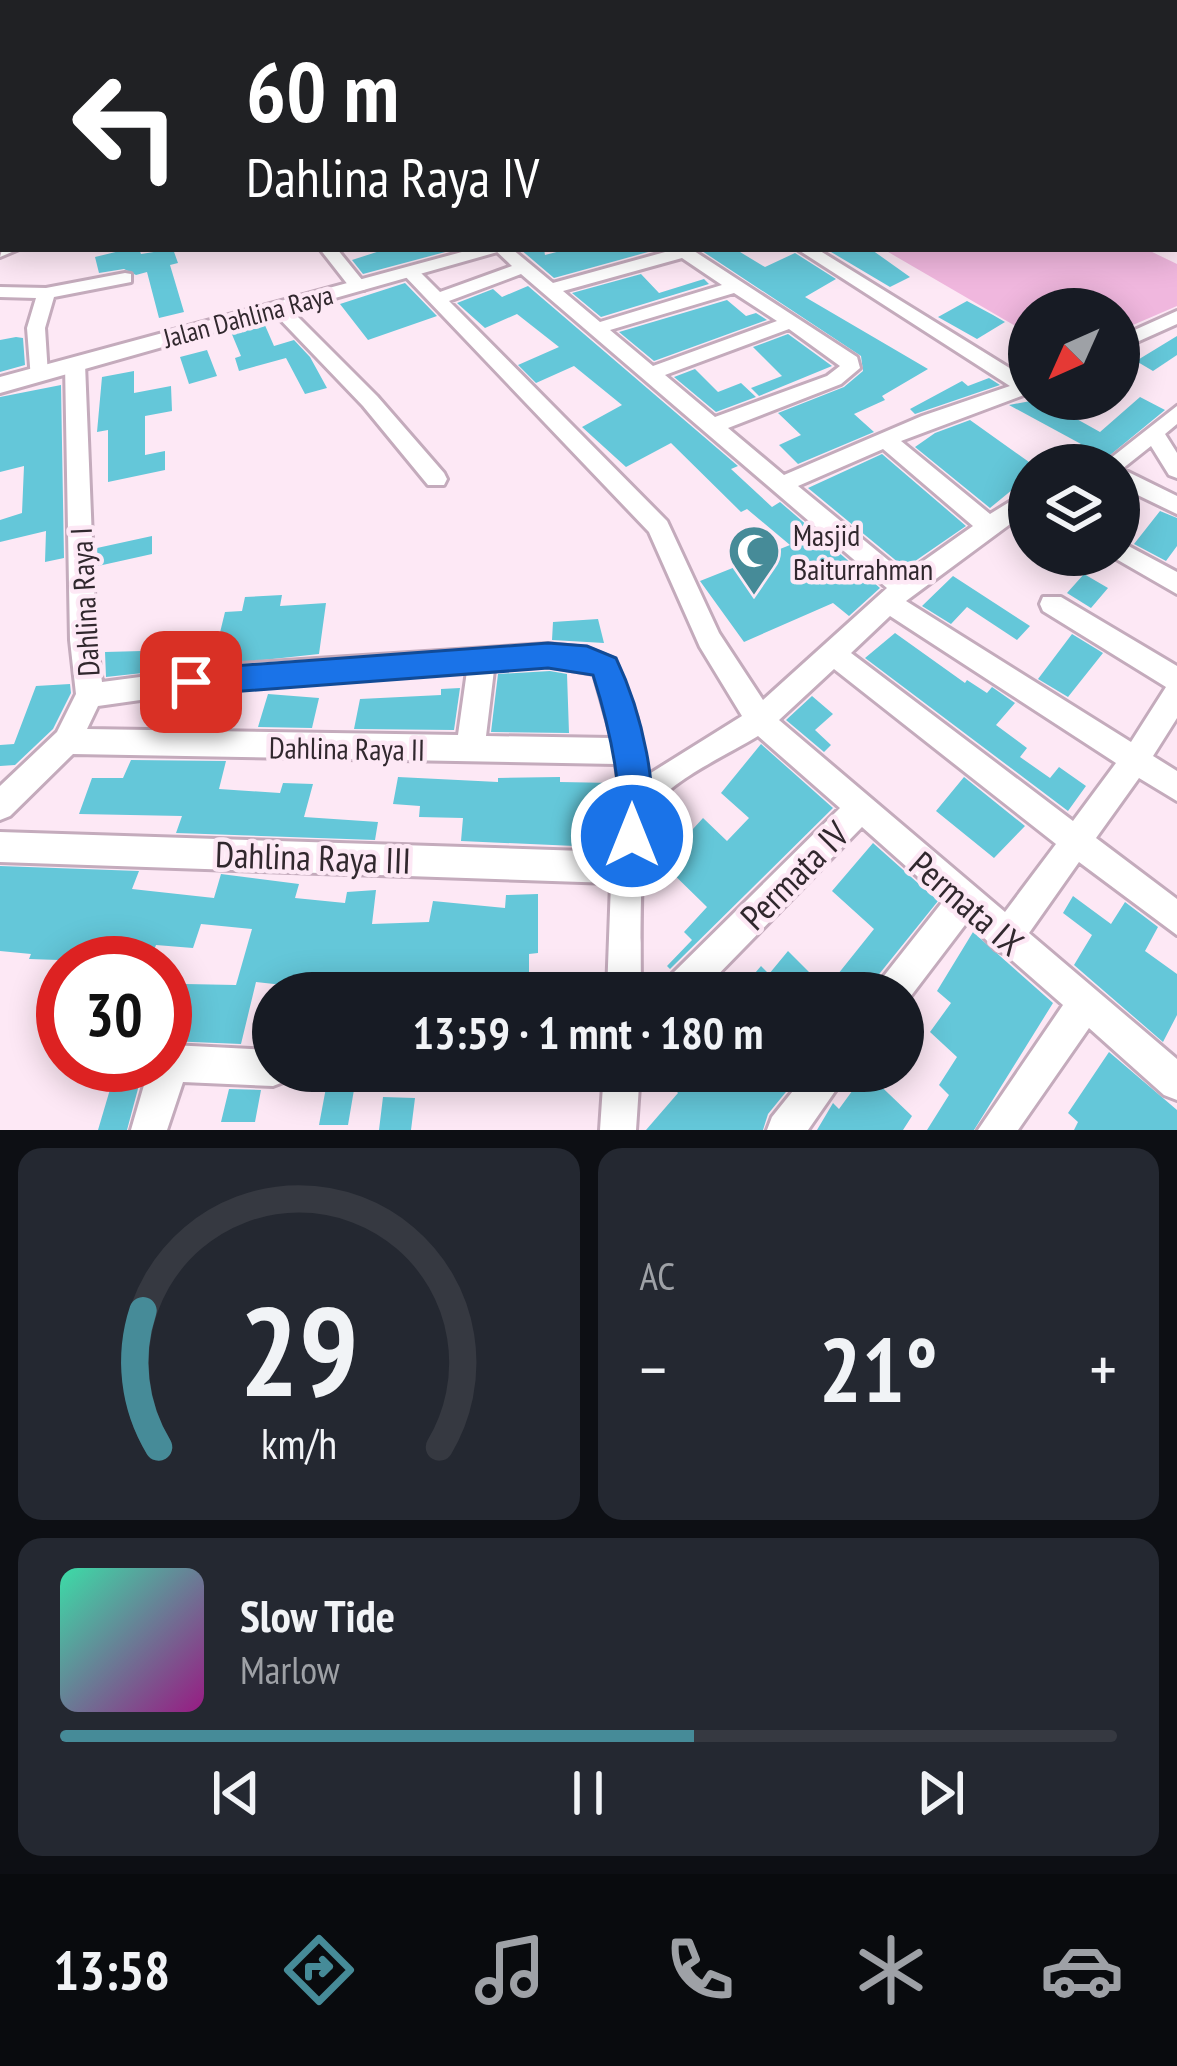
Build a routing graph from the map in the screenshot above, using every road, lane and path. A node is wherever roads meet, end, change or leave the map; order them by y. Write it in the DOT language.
graph roads {
  1 [pos="330,252"];
  2 [pos="483,252"];
  3 [pos="493,252"];
  4 [pos="671,252"];
  5 [pos="678,252"];
  6 [pos="810,252"];
  7 [pos="439,257"];
  8 [pos="512,272"];
  9 [pos="411,273"];
  10 [pos="125,278"];
  11 [pos="358,286"];
  12 [pos="737,286"];
  13 [pos="550,290"];
  14 [pos="0,292"];
  15 [pos="46,293"];
  16 [pos="439,299"];
  17 [pos="278,307"];
  18 [pos="1177,317"];
  19 [pos="789,322"];
  20 [pos="598,328"];
  21 [pos="1140,334"];
  22 [pos="76,364"];
  23 [pos="652,373"];
  24 [pos="38,375"];
  25 [pos="1008,375"];
  26 [pos="0,385"];
  27 [pos="1008,394"];
  28 [pos="1177,413"];
  29 [pos="714,425"];
  30 [pos="1154,434"];
  31 [pos="884,440"];
  32 [pos="1140,445"];
  33 [pos="1177,470"];
  34 [pos="436,478"];
  35 [pos="783,484"];
  36 [pos="1140,487"];
  37 [pos="1177,506"];
  38 [pos="1008,512"];
  39 [pos="988,526"];
  40 [pos="1140,562"];
  41 [pos="1177,584"];
  42 [pos="896,595"];
  43 [pos="1052,604"];
  44 [pos="831,652"];
  45 [pos="482,660"];
  46 [pos="1177,680"];
  47 [pos="1177,694"];
  48 [pos="90,695"];
  49 [pos="760,720"];
  50 [pos="67,741"];
  51 [pos="470,751"];
  52 [pos="627,751"];
  53 [pos="1135,760"];
  54 [pos="1177,787"];
  55 [pos="636,804"];
  56 [pos="0,806"];
  57 [pos="860,808"];
  58 [pos="1074,838"];
  59 [pos="0,847"];
  60 [pos="627,868"];
  61 [pos="964,900"];
  62 [pos="1177,919"];
  63 [pos="1006,938"];
  64 [pos="625,972"];
  65 [pos="698,972"];
  66 [pos="908,972"];
  67 [pos="1084,1005"];
  68 [pos="192,1065"];
  69 [pos="252,1067"];
  70 [pos="1177,1082"];
  71 [pos="160,1092"];
  72 [pos="621,1092"];
  73 [pos="815,1092"];
  74 [pos="149,1130"];
  75 [pos="618,1130"];
  76 [pos="785,1130"];
  77 [pos="996,1130"];
  1 -- 11 [label="street"];
  2 -- 7 [label="street, Jalan Dahlina Raya"];
  3 -- 8 [label="street"];
  4 -- 13 [label="street"];
  5 -- 12 [label="street"];
  6 -- 25 [label="street"];
  7 -- 9 [label="street, Jalan Dahlina Raya"];
  8 -- 13 [label="street"];
  8 -- 16 [label="street"];
  9 -- 11 [label="street, Jalan Dahlina Raya"];
  9 -- 16 [label="street, Permata IX"];
  10 -- 15 [label="street"];
  11 -- 17 [label="street, Jalan Dahlina Raya"];
  12 -- 19 [label="street"];
  12 -- 20 [label="street"];
  13 -- 20 [label="street"];
  14 -- 15 [label="street"];
  15 -- 24 [label="street"];
  16 -- 49 [label="street, Permata IX"];
  17 -- 22 [label="street, Jalan Dahlina Raya"];
  17 -- 34 [label="street"];
  18 -- 21 [label="street"];
  19 -- 23 [label="street"];
  19 -- 29 [label="street"];
  20 -- 23 [label="street"];
  22 -- 24 [label="street, Jalan Dahlina Raya"];
  22 -- 48 [label="street, Dahlina Raya I"];
  23 -- 29 [label="street"];
  24 -- 26 [label="street, Jalan Dahlina Raya"];
  27 -- 31 [label="street"];
  28 -- 30 [label="street"];
  29 -- 35 [label="street"];
  30 -- 32 [label="street"];
  30 -- 33 [label="street"];
  31 -- 35 [label="street"];
  31 -- 39 [label="street"];
  35 -- 42 [label="street"];
  36 -- 37 [label="street"];
  38 -- 39 [label="street"];
  39 -- 42 [label="street"];
  40 -- 41 [label="street"];
  42 -- 44 [label="street"];
  42 -- 53 [label="street"];
  43 -- 46 [label="street"];
  44 -- 49 [label="street"];
  44 -- 58 [label="street"];
  45 -- 48 [label="street"];
  45 -- 51 [label="street"];
  45 -- 52 [label="street"];
  47 -- 53 [label="street"];
  48 -- 50 [label="street, Dahlina Raya I"];
  49 -- 55 [label="street"];
  49 -- 57 [label="street, Permata IX"];
  50 -- 51 [label="street, Dahlina Raya II"];
  50 -- 56 [label="street, Dahlina Raya I"];
  51 -- 52 [label="street, Dahlina Raya II"];
  52 -- 55 [label="street"];
  53 -- 54 [label="street"];
  53 -- 58 [label="street"];
  55 -- 60 [label="street"];
  57 -- 61 [label="street, Permata IX"];
  57 -- 65 [label="street, Permata IV"];
  58 -- 62 [label="street"];
  58 -- 63 [label="street"];
  59 -- 60 [label="street, Dahlina Raya III"];
  60 -- 64 [label="street"];
  61 -- 63 [label="street, Permata IX"];
  61 -- 66 [label="street"];
  63 -- 67 [label="street, Permata IX"];
  67 -- 70 [label="street, Permata IX"];
  67 -- 77 [label="street"];
  68 -- 69 [label="street"];
  71 -- 74 [label="street"];
  72 -- 75 [label="street"];
  73 -- 76 [label="street"];
}
